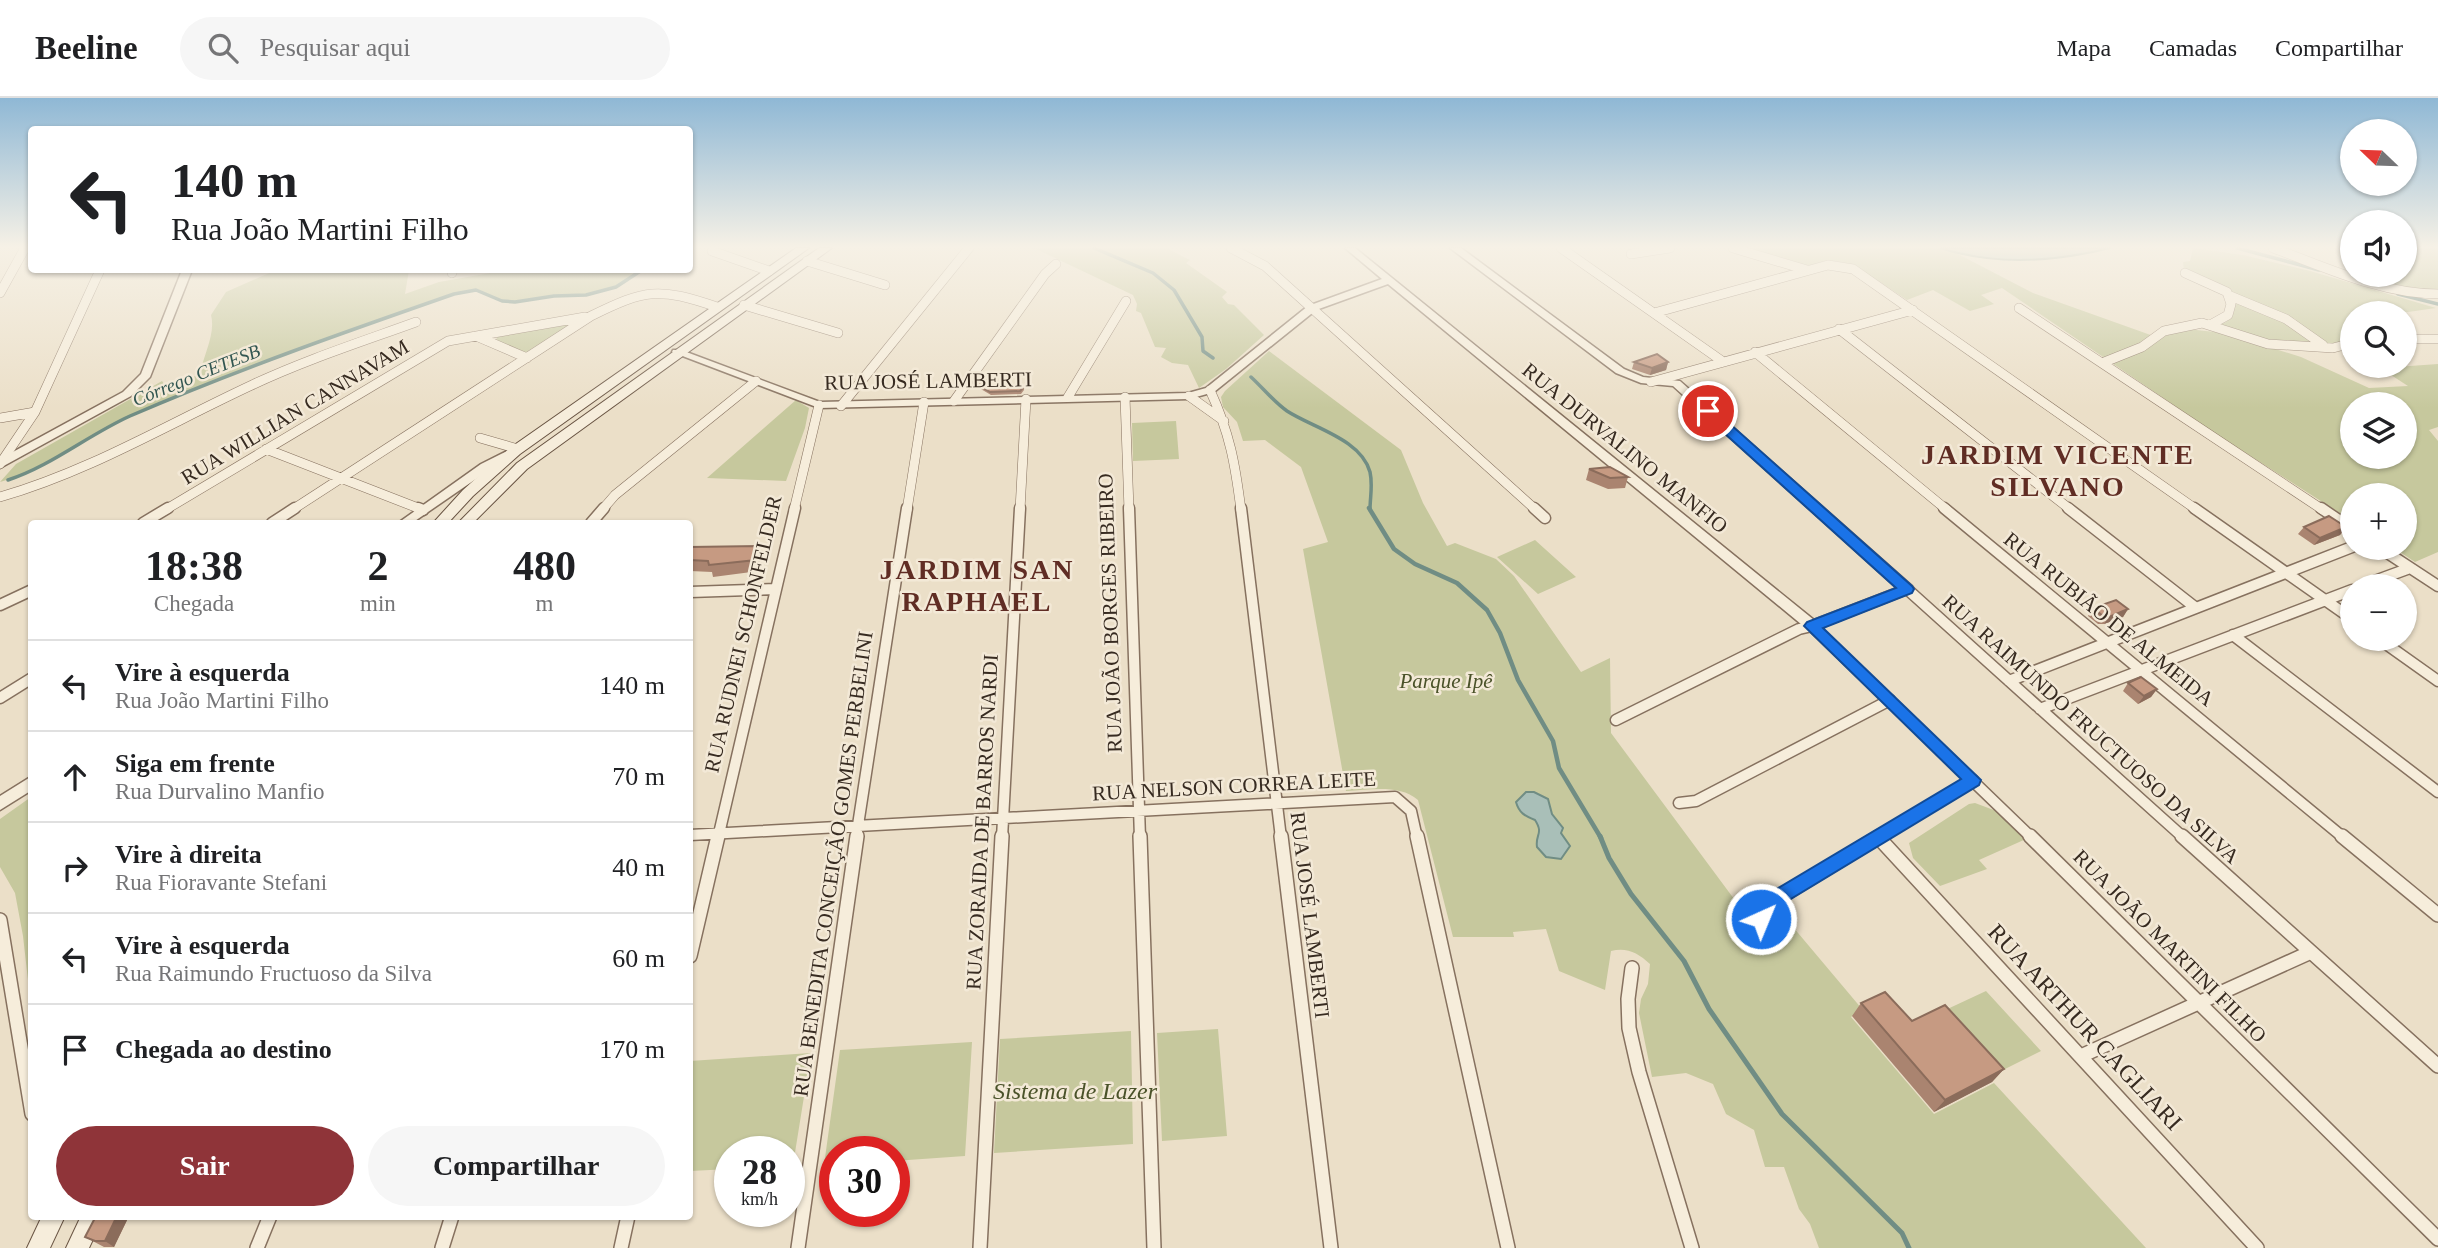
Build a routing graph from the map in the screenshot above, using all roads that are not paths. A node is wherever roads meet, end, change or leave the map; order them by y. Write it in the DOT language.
graph roads {
  1 [pos="1126,301"];
  2 [pos="86,302"];
  3 [pos="175,302"];
  4 [pos="620,302"];
  5 [pos="701,302"];
  6 [pos="725,302"];
  7 [pos="749,302"];
  8 [pos="925,302"];
  9 [pos="1025,302"];
  10 [pos="1305,302"];
  11 [pos="1329,302"];
  12 [pos="1415,302"];
  13 [pos="1528,302"];
  14 [pos="1638,302"];
  15 [pos="1695,302"];
  16 [pos="1901,302"];
  17 [pos="2230,302"];
  18 [pos="2242,302"];
  19 [pos="744,305"];
  20 [pos="717,307"];
  21 [pos="1312,308"];
  22 [pos="2019,308"];
  23 [pos="1913,310"];
  24 [pos="1654,313"];
  25 [pos="591,316"];
  26 [pos="416,322"];
  27 [pos="2210,325"];
  28 [pos="1839,330"];
  29 [pos="838,333"];
  30 [pos="476,336"];
  31 [pos="2417,338"];
  32 [pos="2438,339"];
  33 [pos="2340,346"];
  34 [pos="2333,348"];
  35 [pos="677,352"];
  36 [pos="1755,352"];
  37 [pos="527,358"];
  38 [pos="1722,361"];
  39 [pos="2102,363"];
  40 [pos="1687,372"];
  41 [pos="756,381"];
  42 [pos="1651,382"];
  43 [pos="1210,390"];
  44 [pos="1688,393"];
  45 [pos="1189,396"];
  46 [pos="1068,397"];
  47 [pos="1125,397"];
  48 [pos="1026,399"];
  49 [pos="954,401"];
  50 [pos="923,402"];
  51 [pos="819,405"];
  52 [pos="841,406"];
  53 [pos="35,412"];
  54 [pos="0,418"];
  55 [pos="1225,422"];
  56 [pos="480,438"];
  57 [pos="266,449"];
  58 [pos="516,450"];
  59 [pos="0,464"];
  60 [pos="340,480"];
  61 [pos="0,497"];
  62 [pos="423,510"];
  63 [pos="1545,518"];
  64 [pos="148,520"];
  65 [pos="277,520"];
  66 [pos="408,520"];
  67 [pos="443,520"];
  68 [pos="468,520"];
  69 [pos="594,520"];
  70 [pos="2340,521"];
  71 [pos="2340,552"];
  72 [pos="2398,560"];
  73 [pos="2410,568"];
  74 [pos="2287,573"];
  75 [pos="2394,574"];
  76 [pos="2438,586"];
  77 [pos="775,589"];
  78 [pos="1907,589"];
  79 [pos="28,592"];
  80 [pos="693,592"];
  81 [pos="2340,594"];
  82 [pos="2325,600"];
  83 [pos="0,605"];
  84 [pos="2196,608"];
  85 [pos="2340,611"];
  86 [pos="1812,626"];
  87 [pos="2233,635"];
  88 [pos="2107,643"];
  89 [pos="2396,651"];
  90 [pos="2141,671"];
  91 [pos="28,680"];
  92 [pos="2009,681"];
  93 [pos="2438,681"];
  94 [pos="1873,683"];
  95 [pos="0,698"];
  96 [pos="1890,699"];
  97 [pos="2040,709"];
  98 [pos="1616,720"];
  99 [pos="1973,780"];
  100 [pos="28,785"];
  101 [pos="2438,792"];
  102 [pos="1276,803"];
  103 [pos="1679,803"];
  104 [pos="0,804"];
  105 [pos="1137,810"];
  106 [pos="1003,818"];
  107 [pos="858,826"];
  108 [pos="718,833"];
  109 [pos="693,835"];
  110 [pos="1879,838"];
  111 [pos="2438,915"];
  112 [pos="1761,919"];
  113 [pos="0,920"];
  114 [pos="693,943"];
  115 [pos="2311,952"];
  116 [pos="1632,968"];
  117 [pos="2198,1002"];
  118 [pos="2081,1056"];
  119 [pos="2438,1066"];
  120 [pos="28,1090"];
  121 [pos="52,1220"];
  122 [pos="91,1220"];
  123 [pos="268,1220"];
  124 [pos="451,1220"];
  125 [pos="627,1220"];
  126 [pos="2438,1239"];
  127 [pos="38,1248"];
  128 [pos="77,1248"];
  129 [pos="257,1248"];
  130 [pos="442,1248"];
  131 [pos="621,1248"];
  132 [pos="798,1248"];
  133 [pos="979,1248"];
  134 [pos="1154,1248"];
  135 [pos="1331,1248"];
  136 [pos="1508,1248"];
  137 [pos="1692,1248"];
  138 [pos="2257,1248"];
  1 -- 46 [label="street"];
  2 -- 53 [label="street"];
  3 -- 59 [label="street"];
  4 -- 25 [label="street"];
  5 -- 20 [label="street"];
  6 -- 20 [label="main road"];
  7 -- 19 [label="main road"];
  8 -- 52 [label="street"];
  9 -- 49 [label="street"];
  10 -- 21 [label="street"];
  11 -- 21 [label="street"];
  12 -- 86 [label="street, RUA DURVALINO MANFIO"];
  13 -- 42 [label="street, RUA RAIMUNDO FRUCTUOSO DA SILVA"];
  14 -- 24 [label="street"];
  15 -- 24 [label="street"];
  16 -- 23 [label="street"];
  17 -- 27 [label="street"];
  18 -- 34 [label="street"];
  19 -- 29 [label="street"];
  19 -- 35 [label="main road"];
  20 -- 58 [label="main road"];
  21 -- 43 [label="street"];
  21 -- 63 [label="street"];
  22 -- 39 [label="street"];
  23 -- 28 [label="street"];
  23 -- 74 [label="street"];
  24 -- 38 [label="street"];
  25 -- 30 [label="street, RUA WILLIAN CANNAVAM"];
  25 -- 37 [label="street"];
  26 -- 61 [label="street"];
  27 -- 34 [label="street"];
  27 -- 39 [label="street"];
  28 -- 36 [label="street"];
  28 -- 84 [label="street"];
  30 -- 37 [label="street"];
  30 -- 57 [label="street, RUA WILLIAN CANNAVAM"];
  31 -- 32 [label="street"];
  33 -- 34 [label="street"];
  35 -- 41 [label="street, RUA JOSÉ LAMBERTI"];
  35 -- 68 [label="main road"];
  36 -- 38 [label="street"];
  36 -- 88 [label="street, RUA RUBIÃO DE ALMEIDA"];
  37 -- 60 [label="street"];
  38 -- 40 [label="street"];
  39 -- 70 [label="street"];
  40 -- 42 [label="street"];
  40 -- 44 [label="street"];
  41 -- 51 [label="street, RUA JOSÉ LAMBERTI"];
  41 -- 69 [label="street"];
  42 -- 44 [label="street, RUA RAIMUNDO FRUCTUOSO DA SILVA"];
  43 -- 45 [label="street, RUA JOSÉ LAMBERTI"];
  43 -- 55 [label="street, RUA JOSÉ LAMBERTI"];
  44 -- 78 [label="street, RUA RAIMUNDO FRUCTUOSO DA SILVA"];
  45 -- 47 [label="street, RUA JOSÉ LAMBERTI"];
  45 -- 55 [label="street"];
  46 -- 47 [label="street, RUA JOSÉ LAMBERTI"];
  46 -- 48 [label="street, RUA JOSÉ LAMBERTI"];
  47 -- 105 [label="street, RUA JOÃO BORGES RIBEIRO"];
  48 -- 49 [label="street, RUA JOSÉ LAMBERTI"];
  48 -- 106 [label="street, RUA ZORAIDA DE BARROS NARDI"];
  49 -- 50 [label="street, RUA JOSÉ LAMBERTI"];
  50 -- 52 [label="street, RUA JOSÉ LAMBERTI"];
  50 -- 107 [label="street, RUA BENEDITA CONCEIÇÃO GOMES PERBELINI"];
  51 -- 52 [label="street, RUA JOSÉ LAMBERTI"];
  51 -- 77 [label="street, RUA RUDNEI SCHONFELDER"];
  53 -- 54 [label="street"];
  53 -- 59 [label="street"];
  55 -- 102 [label="street, RUA JOSÉ LAMBERTI"];
  56 -- 58 [label="street"];
  57 -- 60 [label="street"];
  57 -- 64 [label="street, RUA WILLIAN CANNAVAM"];
  58 -- 62 [label="street"];
  58 -- 67 [label="main road"];
  60 -- 62 [label="street"];
  60 -- 65 [label="street"];
  62 -- 66 [label="street"];
  71 -- 74 [label="street"];
  72 -- 73 [label="street"];
  73 -- 75 [label="street"];
  73 -- 76 [label="street"];
  74 -- 82 [label="street"];
  74 -- 84 [label="street"];
  77 -- 80 [label="street"];
  77 -- 108 [label="street, RUA RUDNEI SCHONFELDER"];
  78 -- 86 [label="street"];
  78 -- 92 [label="street, RUA RAIMUNDO FRUCTUOSO DA SILVA"];
  79 -- 83 [label="street"];
  81 -- 82 [label="street"];
  82 -- 85 [label="street"];
  82 -- 87 [label="street"];
  84 -- 88 [label="street"];
  86 -- 94 [label="street, RUA DURVALINO MANFIO"];
  86 -- 98 [label="street"];
  87 -- 90 [label="street"];
  87 -- 101 [label="street"];
  88 -- 90 [label="street, RUA RUBIÃO DE ALMEIDA"];
  88 -- 92 [label="street"];
  89 -- 93 [label="street"];
  90 -- 97 [label="street"];
  90 -- 111 [label="street, RUA RUBIÃO DE ALMEIDA"];
  91 -- 95 [label="street"];
  92 -- 97 [label="street, RUA RAIMUNDO FRUCTUOSO DA SILVA"];
  94 -- 96 [label="street, RUA JOÃO MARTINI FILHO"];
  96 -- 99 [label="street, RUA JOÃO MARTINI FILHO"];
  96 -- 103 [label="street"];
  97 -- 115 [label="street, RUA RAIMUNDO FRUCTUOSO DA SILVA"];
  99 -- 110 [label="street"];
  99 -- 117 [label="street, RUA JOÃO MARTINI FILHO"];
  100 -- 104 [label="street"];
  102 -- 105 [label="street, RUA NELSON CORREA LEITE"];
  102 -- 135 [label="street, RUA JOSÉ LAMBERTI"];
  102 -- 136 [label="street, RUA NELSON CORREA LEITE"];
  105 -- 106 [label="street, RUA NELSON CORREA LEITE"];
  105 -- 134 [label="street, RUA JOÃO BORGES RIBEIRO"];
  106 -- 107 [label="street, RUA NELSON CORREA LEITE"];
  106 -- 133 [label="street, RUA ZORAIDA DE BARROS NARDI"];
  107 -- 108 [label="street, RUA NELSON CORREA LEITE"];
  107 -- 132 [label="street, RUA BENEDITA CONCEIÇÃO GOMES PERBELINI"];
  108 -- 109 [label="street, RUA NELSON CORREA LEITE"];
  108 -- 114 [label="street, RUA RUDNEI SCHONFELDER"];
  110 -- 112 [label="street"];
  110 -- 118 [label="street, RUA ARTHUR CAGLIARI"];
  113 -- 120 [label="street"];
  115 -- 117 [label="street"];
  115 -- 119 [label="street, RUA RAIMUNDO FRUCTUOSO DA SILVA"];
  116 -- 137 [label="street"];
  117 -- 118 [label="street"];
  117 -- 126 [label="street, RUA JOÃO MARTINI FILHO"];
  118 -- 138 [label="street, RUA ARTHUR CAGLIARI"];
  121 -- 127 [label="main road"];
  122 -- 128 [label="main road"];
  123 -- 129 [label="street"];
  124 -- 130 [label="street"];
  125 -- 131 [label="street"];
}
